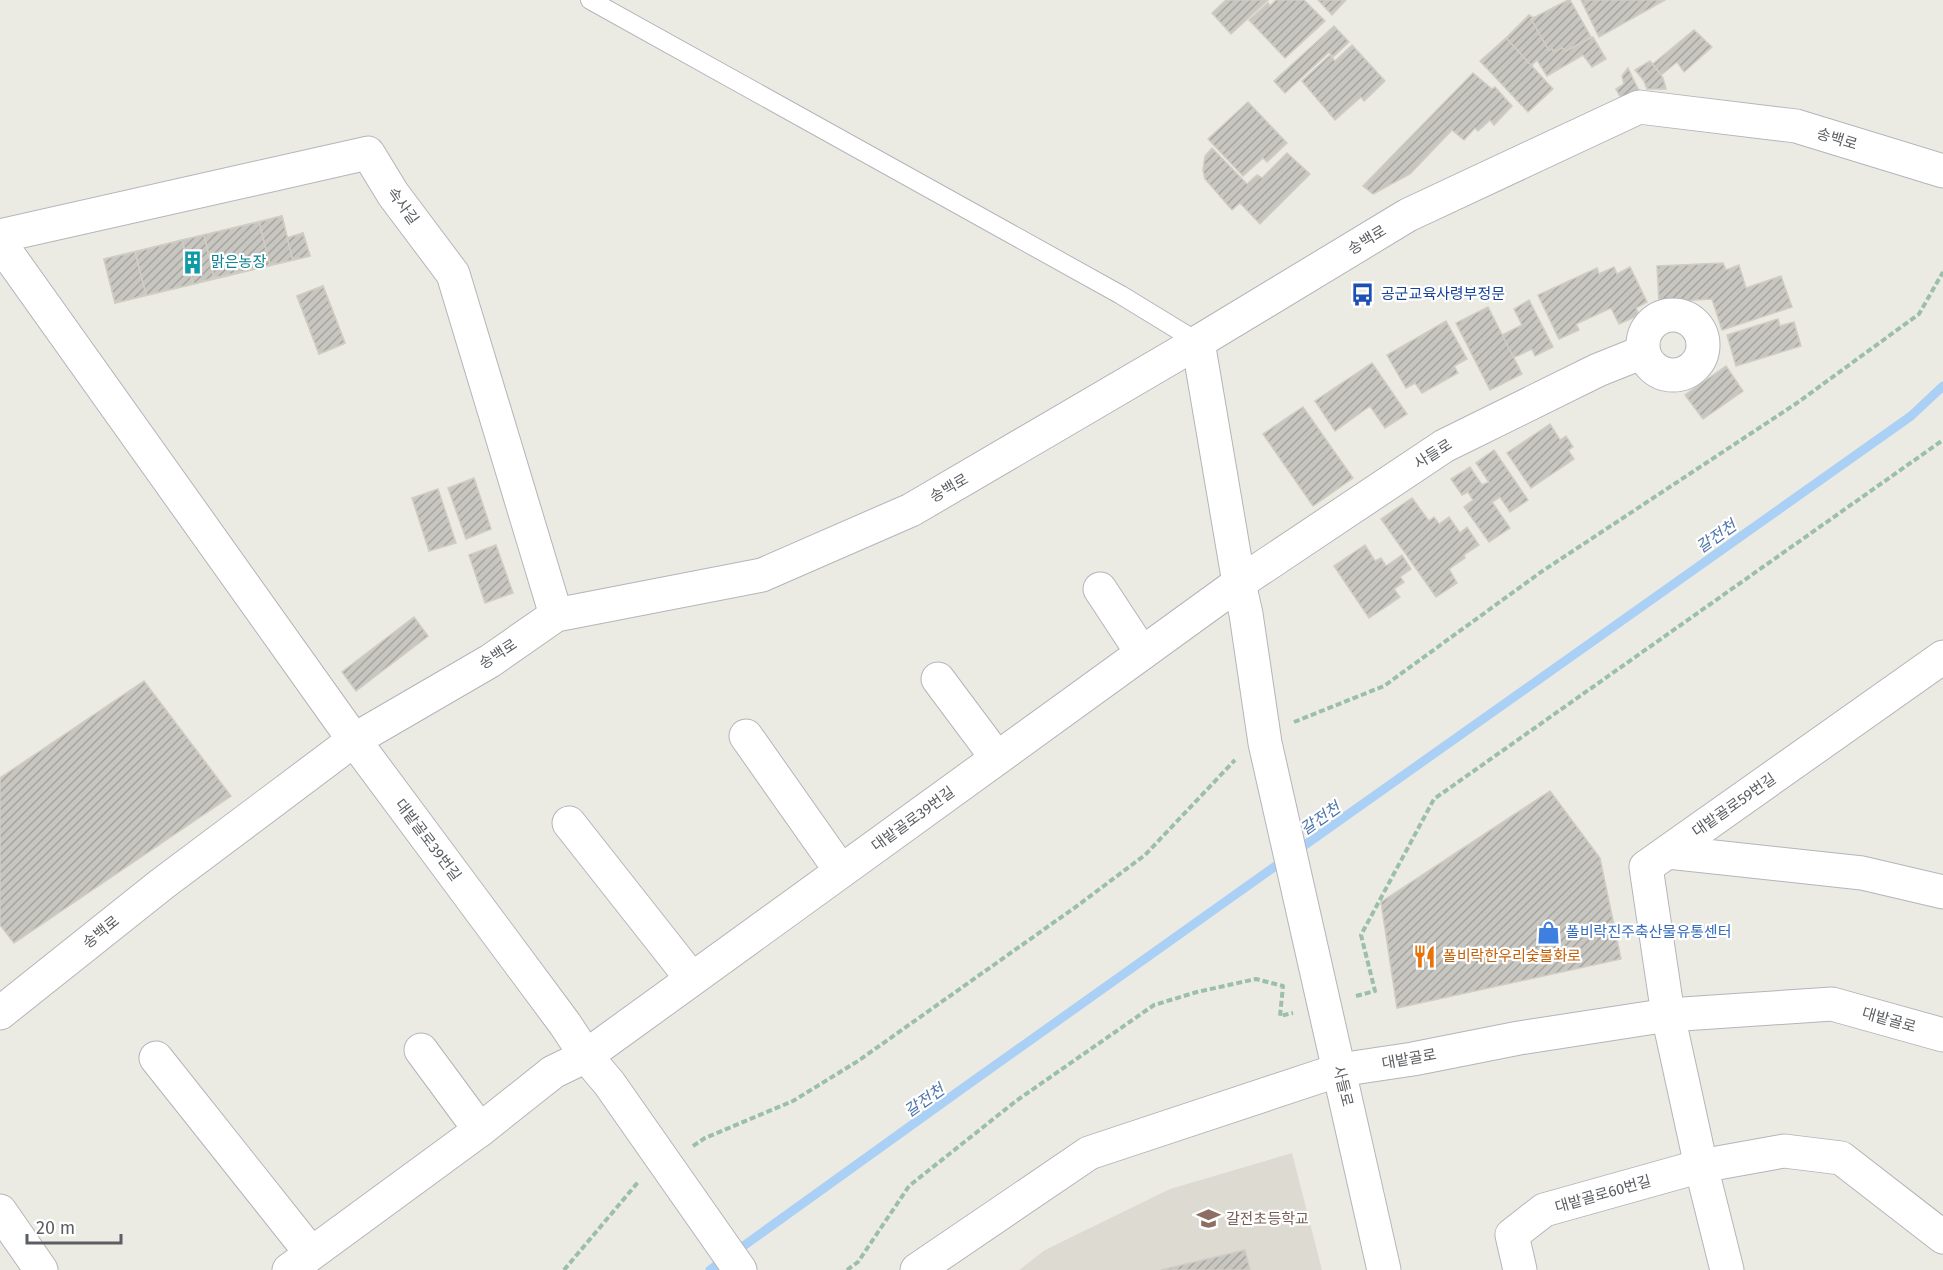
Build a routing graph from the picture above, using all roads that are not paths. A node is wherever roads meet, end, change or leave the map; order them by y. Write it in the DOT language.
graph roads {
  1 [pos="590,0"];
  2 [pos="1943,171"];
  3 [pos="0,236"];
  4 [pos="0,243"];
  5 [pos="1198,342"];
  6 [pos="1643,352"];
  7 [pos="1239,583"];
  8 [pos="1100,589"];
  9 [pos="556,615"];
  10 [pos="1142,653"];
  11 [pos="1943,657"];
  12 [pos="938,679"];
  13 [pos="746,736"];
  14 [pos="354,740"];
  15 [pos="997,758"];
  16 [pos="569,823"];
  17 [pos="1668,852"];
  18 [pos="841,871"];
  19 [pos="1943,892"];
  20 [pos="692,979"];
  21 [pos="0,1013"];
  22 [pos="1668,1015"];
  23 [pos="1943,1035"];
  24 [pos="421,1050"];
  25 [pos="586,1056"];
  26 [pos="156,1058"];
  27 [pos="1339,1070"];
  28 [pos="480,1130"];
  29 [pos="1701,1166"];
  30 [pos="0,1211"];
  31 [pos="1943,1237"];
  32 [pos="300,1262"];
  33 [pos="41,1270"];
  34 [pos="740,1270"];
  35 [pos="917,1270"];
  36 [pos="1384,1270"];
  37 [pos="1520,1270"];
  38 [pos="1727,1270"];
  1 -- 5 [label="lane"];
  2 -- 5 [label="street, 송백로"];
  3 -- 9 [label="street, 속사길"];
  4 -- 14 [label="street, 대밭골로39번길"];
  5 -- 7 [label="street"];
  5 -- 9 [label="street, 송백로"];
  6 -- 7 [label="street, 사들로"];
  7 -- 10 [label="street, 대밭골로39번길"];
  7 -- 27 [label="street, 사들로"];
  8 -- 10 [label="street"];
  9 -- 14 [label="street, 송백로"];
  10 -- 15 [label="street, 대밭골로39번길"];
  11 -- 17 [label="street, 대밭골로59번길"];
  12 -- 15 [label="street"];
  13 -- 18 [label="street"];
  14 -- 21 [label="street, 송백로"];
  14 -- 25 [label="street, 대밭골로39번길"];
  15 -- 18 [label="street, 대밭골로39번길"];
  16 -- 20 [label="street"];
  17 -- 19 [label="street"];
  17 -- 22 [label="street, 대밭골로59번길"];
  18 -- 20 [label="street, 대밭골로39번길"];
  20 -- 25 [label="street, 대밭골로39번길"];
  22 -- 23 [label="street, 대밭골로"];
  22 -- 27 [label="street, 대밭골로"];
  22 -- 29 [label="street"];
  24 -- 28 [label="street"];
  25 -- 28 [label="street, 대밭골로39번길"];
  25 -- 34 [label="street, 대밭골로39번길"];
  26 -- 32 [label="street"];
  27 -- 35 [label="street, 대밭골로"];
  27 -- 36 [label="street, 사들로"];
  28 -- 32 [label="street, 대밭골로39번길"];
  29 -- 31 [label="street, 대밭골로60번길"];
  29 -- 37 [label="street, 대밭골로60번길"];
  29 -- 38 [label="street"];
  30 -- 33 [label="street"];
}
